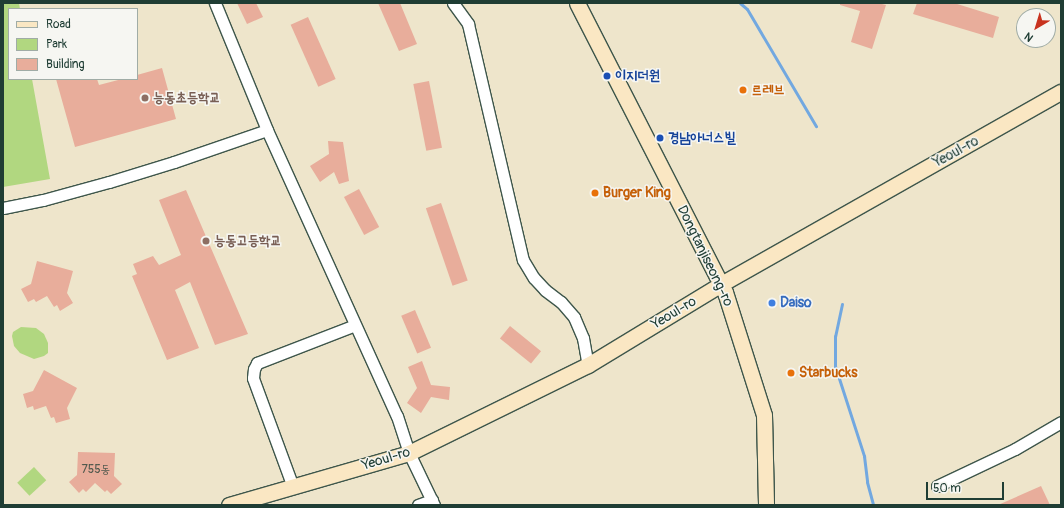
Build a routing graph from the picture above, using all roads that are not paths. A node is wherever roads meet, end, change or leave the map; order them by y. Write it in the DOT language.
graph roads {
  1 [pos="215,3"];
  2 [pos="453,3"];
  3 [pos="577,3"];
  4 [pos="1061,92"];
  5 [pos="267,130"];
  6 [pos="3,208"];
  7 [pos="722,284"];
  8 [pos="355,325"];
  9 [pos="588,365"];
  10 [pos="1061,422"];
  11 [pos="409,453"];
  12 [pos="937,486"];
  13 [pos="293,487"];
  14 [pos="433,502"];
  15 [pos="229,505"];
  16 [pos="418,505"];
  17 [pos="766,505"];
  1 -- 5 [label="street"];
  2 -- 9 [label="street"];
  3 -- 7 [label="street, Dongtanjiseong-ro"];
  4 -- 7 [label="street, Yeoul-ro"];
  5 -- 6 [label="street"];
  5 -- 8 [label="street"];
  7 -- 9 [label="street, Yeoul-ro"];
  7 -- 17 [label="street, Dongtanjiseong-ro"];
  8 -- 11 [label="street"];
  8 -- 13 [label="street"];
  9 -- 11 [label="street, Yeoul-ro"];
  10 -- 12 [label="street"];
  11 -- 13 [label="street, Yeoul-ro"];
  11 -- 14 [label="street"];
  13 -- 15 [label="street, Yeoul-ro"];
  14 -- 16 [label="street"];
}
